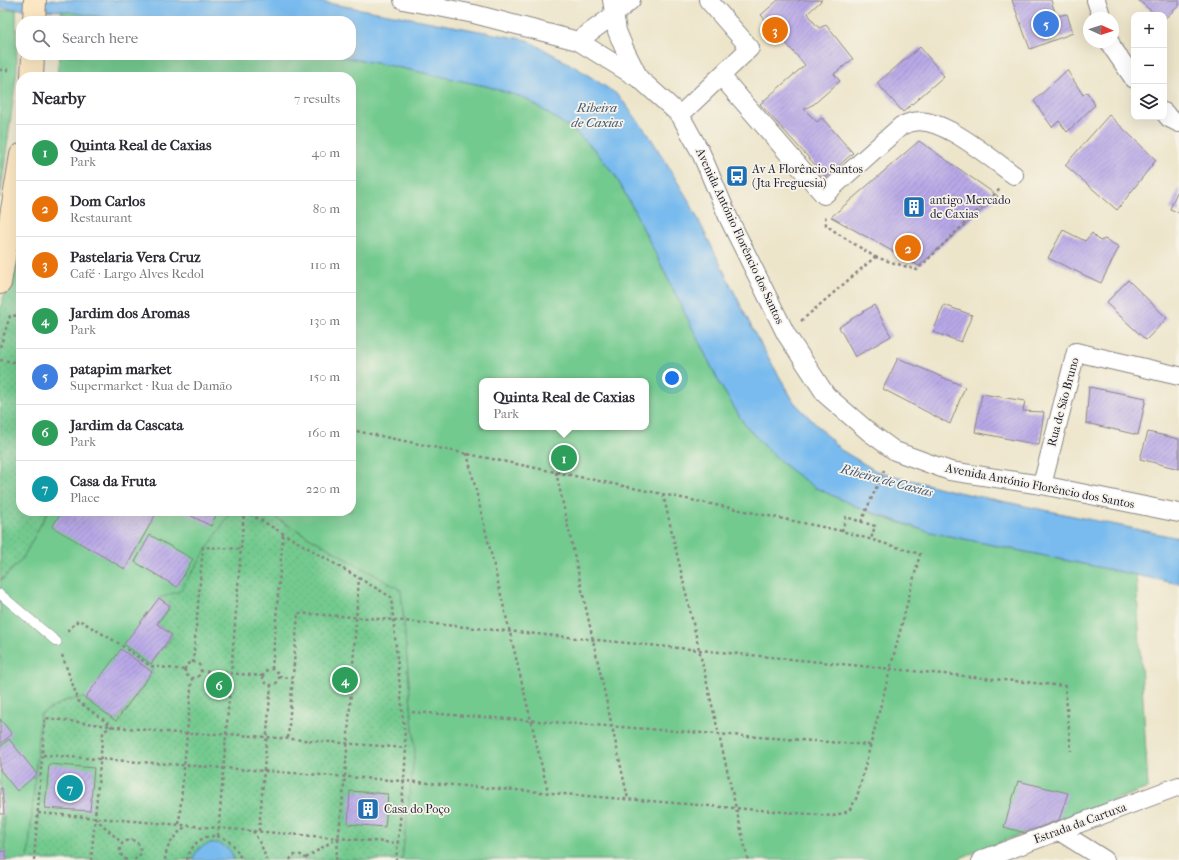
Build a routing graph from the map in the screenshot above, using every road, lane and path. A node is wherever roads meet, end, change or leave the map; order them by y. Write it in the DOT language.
graph roads {
  1 [pos="403,0"];
  2 [pos="631,0"];
  3 [pos="1096,0"];
  4 [pos="717,3"];
  5 [pos="613,7"];
  6 [pos="1100,12"];
  7 [pos="578,41"];
  8 [pos="1113,48"];
  9 [pos="33,60"];
  10 [pos="32,72"];
  11 [pos="1131,75"];
  12 [pos="720,76"];
  13 [pos="640,80"];
  14 [pos="680,115"];
  15 [pos="1167,116"];
  16 [pos="1179,123"];
  17 [pos="1014,175"];
  18 [pos="16,186"];
  19 [pos="824,195"];
  20 [pos="875,257"];
  21 [pos="0,283"];
  22 [pos="16,315"];
  23 [pos="786,334"];
  24 [pos="0,347"];
  25 [pos="0,360"];
  26 [pos="16,362"];
  27 [pos="1179,376"];
  28 [pos="356,431"];
  29 [pos="467,453"];
  30 [pos="885,466"];
  31 [pos="556,472"];
  32 [pos="1042,485"];
  33 [pos="663,494"];
  34 [pos="1179,513"];
  35 [pos="244,516"];
  36 [pos="252,516"];
  37 [pos="861,522"];
  38 [pos="842,531"];
  39 [pos="283,534"];
  40 [pos="871,539"];
  41 [pos="241,549"];
  42 [pos="359,578"];
  43 [pos="0,594"];
  44 [pos="356,617"];
  45 [pos="394,620"];
  46 [pos="510,632"];
  47 [pos="593,640"];
  48 [pos="57,642"];
  49 [pos="699,650"];
  50 [pos="193,663"];
  51 [pos="272,669"];
  52 [pos="890,669"];
  53 [pos="185,670"];
  54 [pos="200,671"];
  55 [pos="231,673"];
  56 [pos="264,676"];
  57 [pos="279,677"];
  58 [pos="192,678"];
  59 [pos="292,678"];
  60 [pos="271,684"];
  61 [pos="412,712"];
  62 [pos="531,720"];
  63 [pos="112,726"];
  64 [pos="612,726"];
  65 [pos="187,734"];
  66 [pos="227,734"];
  67 [pos="718,734"];
  68 [pos="266,737"];
  69 [pos="288,738"];
  70 [pos="347,743"];
  71 [pos="870,745"];
  72 [pos="406,748"];
  73 [pos="1071,752"];
  74 [pos="43,755"];
  75 [pos="99,760"];
  76 [pos="185,766"];
  77 [pos="224,768"];
  78 [pos="264,771"];
  79 [pos="345,777"];
  80 [pos="404,781"];
  81 [pos="1179,786"];
  82 [pos="548,792"];
  83 [pos="628,799"];
  84 [pos="736,808"];
  85 [pos="38,813"];
  86 [pos="94,817"];
  87 [pos="179,824"];
  88 [pos="187,825"];
  89 [pos="219,828"];
  90 [pos="253,831"];
  91 [pos="259,831"];
  92 [pos="1059,831"];
  93 [pos="218,836"];
  94 [pos="338,838"];
  95 [pos="122,843"];
  96 [pos="398,843"];
  97 [pos="139,859"];
  98 [pos="306,859"];
  99 [pos="34,860"];
  100 [pos="91,860"];
  101 [pos="127,860"];
  102 [pos="134,860"];
  103 [pos="165,860"];
  104 [pos="187,860"];
  105 [pos="241,860"];
  106 [pos="266,860"];
  107 [pos="290,860"];
  108 [pos="336,860"];
  109 [pos="396,860"];
  110 [pos="748,860"];
  111 [pos="981,860"];
  112 [pos="1105,860"];
  1 -- 7 [label="street, Avenida António Florêncio dos Santos"];
  2 -- 5 [label="street"];
  3 -- 6 [label="street"];
  4 -- 12 [label="street"];
  5 -- 7 [label="street"];
  5 -- 13 [label="street"];
  7 -- 13 [label="street, Avenida António Florêncio dos Santos"];
  8 -- 11 [label="street"];
  9 -- 10 [label="main road"];
  12 -- 14 [label="street"];
  12 -- 19 [label="street"];
  13 -- 14 [label="street, Avenida António Florêncio dos Santos"];
  14 -- 23 [label="street, Avenida António Florêncio dos Santos"];
  15 -- 16 [label="street"];
  17 -- 19 [label="street"];
  17 -- 20 [label="path"];
  18 -- 21 [label="main road"];
  19 -- 20 [label="path"];
  20 -- 23 [label="path"];
  22 -- 24 [label="path"];
  23 -- 32 [label="street, Avenida António Florêncio dos Santos"];
  25 -- 26 [label="path"];
  27 -- 32 [label="street, Rua de São Bruno"];
  28 -- 29 [label="path"];
  29 -- 31 [label="path"];
  29 -- 46 [label="path"];
  30 -- 37 [label="path"];
  31 -- 33 [label="path"];
  31 -- 47 [label="path"];
  32 -- 34 [label="street, Avenida António Florêncio dos Santos"];
  33 -- 38 [label="path"];
  33 -- 49 [label="path"];
  35 -- 41 [label="path"];
  36 -- 39 [label="path"];
  37 -- 38 [label="path"];
  37 -- 40 [label="path"];
  38 -- 40 [label="path"];
  39 -- 42 [label="path"];
  39 -- 51 [label="path"];
  40 -- 52 [label="path"];
  41 -- 50 [label="path"];
  41 -- 55 [label="path"];
  42 -- 44 [label="path"];
  42 -- 45 [label="path"];
  43 -- 48 [label="lane"];
  44 -- 45 [label="path"];
  44 -- 59 [label="path"];
  44 -- 70 [label="path"];
  45 -- 46 [label="path"];
  45 -- 72 [label="path"];
  46 -- 47 [label="path"];
  46 -- 62 [label="path"];
  47 -- 49 [label="path"];
  47 -- 64 [label="path"];
  48 -- 53 [label="path"];
  48 -- 63 [label="path"];
  49 -- 52 [label="path"];
  49 -- 67 [label="path"];
  50 -- 53 [label="path"];
  50 -- 54 [label="path"];
  51 -- 56 [label="path"];
  51 -- 57 [label="path"];
  52 -- 71 [label="path"];
  52 -- 73 [label="path"];
  53 -- 58 [label="path"];
  54 -- 55 [label="path"];
  54 -- 58 [label="path"];
  55 -- 56 [label="path"];
  55 -- 66 [label="path"];
  56 -- 60 [label="path"];
  57 -- 59 [label="path"];
  57 -- 60 [label="path"];
  58 -- 65 [label="path"];
  59 -- 69 [label="path"];
  60 -- 68 [label="path"];
  61 -- 62 [label="path"];
  62 -- 64 [label="path"];
  62 -- 82 [label="path"];
  63 -- 65 [label="path"];
  63 -- 74 [label="path"];
  63 -- 75 [label="path"];
  64 -- 67 [label="path"];
  64 -- 83 [label="path"];
  65 -- 66 [label="path"];
  65 -- 76 [label="path"];
  66 -- 68 [label="path"];
  66 -- 77 [label="path"];
  67 -- 71 [label="path"];
  67 -- 84 [label="path"];
  68 -- 69 [label="path"];
  68 -- 78 [label="path"];
  69 -- 70 [label="path"];
  70 -- 72 [label="path"];
  70 -- 79 [label="path"];
  71 -- 84 [label="path"];
  72 -- 80 [label="path"];
  74 -- 75 [label="path"];
  74 -- 85 [label="path"];
  75 -- 76 [label="path"];
  75 -- 86 [label="path"];
  76 -- 77 [label="path"];
  76 -- 87 [label="path"];
  77 -- 78 [label="path"];
  77 -- 89 [label="path"];
  78 -- 79 [label="path"];
  78 -- 91 [label="path"];
  79 -- 80 [label="path"];
  79 -- 94 [label="path"];
  80 -- 82 [label="path"];
  80 -- 96 [label="path"];
  81 -- 92 [label="street, Estrada da Cartuxa"];
  82 -- 83 [label="path"];
  83 -- 84 [label="path"];
  84 -- 110 [label="path"];
  85 -- 86 [label="path"];
  85 -- 99 [label="path"];
  86 -- 87 [label="path"];
  86 -- 95 [label="path"];
  86 -- 100 [label="path"];
  87 -- 88 [label="path"];
  88 -- 89 [label="path"];
  88 -- 103 [label="path"];
  89 -- 90 [label="path"];
  89 -- 93 [label="path"];
  90 -- 91 [label="path"];
  90 -- 106 [label="path"];
  91 -- 94 [label="path"];
  92 -- 111 [label="street, Estrada da Cartuxa"];
  92 -- 112 [label="street"];
  93 -- 104 [label="path"];
  93 -- 105 [label="path"];
  94 -- 96 [label="path"];
  94 -- 98 [label="path"];
  94 -- 108 [label="path"];
  95 -- 97 [label="path"];
  95 -- 101 [label="path"];
  96 -- 109 [label="path"];
  97 -- 102 [label="path"];
  98 -- 107 [label="path"];
}
